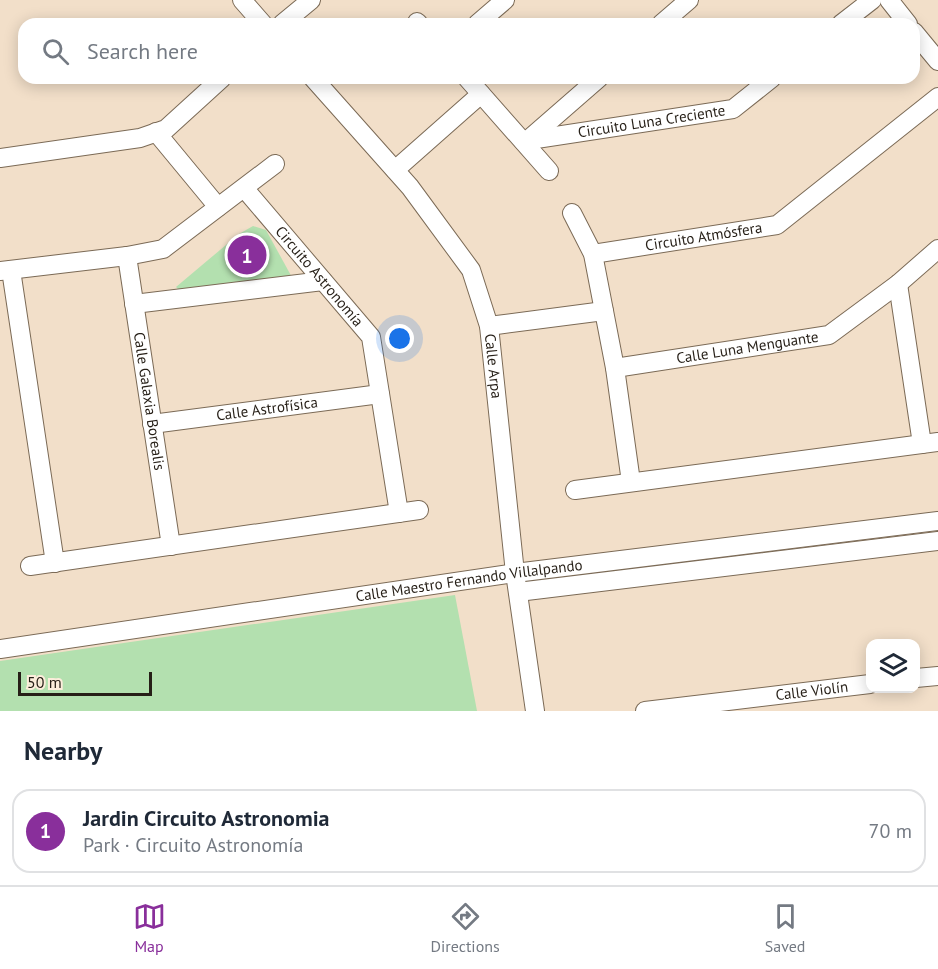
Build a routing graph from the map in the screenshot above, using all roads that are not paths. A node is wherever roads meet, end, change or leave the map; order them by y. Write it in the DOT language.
graph roads {
  1 [pos="242,0"];
  2 [pos="311,0"];
  3 [pos="505,0"];
  4 [pos="689,0"];
  5 [pos="872,0"];
  6 [pos="889,0"];
  7 [pos="258,18"];
  8 [pos="289,18"];
  9 [pos="484,18"];
  10 [pos="668,18"];
  11 [pos="849,18"];
  12 [pos="903,18"];
  13 [pos="920,39"];
  14 [pos="938,61"];
  15 [pos="215,84"];
  16 [pos="318,84"];
  17 [pos="472,84"];
  18 [pos="592,84"];
  19 [pos="764,84"];
  20 [pos="481,94"];
  21 [pos="938,98"];
  22 [pos="156,132"];
  23 [pos="526,140"];
  24 [pos="0,158"];
  25 [pos="275,164"];
  26 [pos="395,170"];
  27 [pos="549,171"];
  28 [pos="244,188"];
  29 [pos="218,207"];
  30 [pos="572,213"];
  31 [pos="938,249"];
  32 [pos="593,254"];
  33 [pos="127,256"];
  34 [pos="5,271"];
  35 [pos="323,280"];
  36 [pos="898,284"];
  37 [pos="134,304"];
  38 [pos="604,311"];
  39 [pos="489,326"];
  40 [pos="615,368"];
  41 [pos="380,394"];
  42 [pos="152,424"];
  43 [pos="930,443"];
  44 [pos="631,483"];
  45 [pos="575,490"];
  46 [pos="418,510"];
  47 [pos="399,513"];
  48 [pos="938,521"];
  49 [pos="938,541"];
  50 [pos="171,546"];
  51 [pos="55,563"];
  52 [pos="30,566"];
  53 [pos="515,573"];
  54 [pos="518,592"];
  55 [pos="0,649"];
  56 [pos="938,676"];
  57 [pos="920,678"];
  58 [pos="866,684"];
  59 [pos="535,711"];
  60 [pos="645,711"];
  1 -- 7 [label="street"];
  2 -- 8 [label="street"];
  3 -- 9 [label="street"];
  4 -- 10 [label="street"];
  5 -- 11 [label="street"];
  6 -- 12 [label="street"];
  13 -- 14 [label="street"];
  15 -- 22 [label="street"];
  16 -- 26 [label="street, Calle Arpa"];
  17 -- 20 [label="street"];
  18 -- 23 [label="street"];
  19 -- 23 [label="street, Circuito Luna Creciente"];
  20 -- 23 [label="street"];
  20 -- 26 [label="street"];
  21 -- 32 [label="street, Circuito Atmósfera"];
  22 -- 24 [label="street"];
  22 -- 29 [label="street"];
  23 -- 27 [label="street"];
  25 -- 28 [label="street"];
  26 -- 39 [label="street, Calle Arpa"];
  28 -- 29 [label="street"];
  28 -- 35 [label="street, Circuito Astronomía"];
  29 -- 33 [label="street"];
  30 -- 32 [label="street"];
  31 -- 36 [label="street"];
  32 -- 38 [label="street"];
  33 -- 34 [label="street"];
  33 -- 37 [label="street, Calle Galaxia Borealis"];
  34 -- 51 [label="street"];
  35 -- 37 [label="street"];
  35 -- 41 [label="street, Circuito Astronomía"];
  36 -- 40 [label="street, Calle Luna Menguante"];
  36 -- 43 [label="street"];
  37 -- 42 [label="street, Calle Galaxia Borealis"];
  38 -- 39 [label="street"];
  38 -- 40 [label="street"];
  39 -- 53 [label="street, Calle Arpa"];
  40 -- 44 [label="street"];
  41 -- 42 [label="street, Calle Astrofísica"];
  41 -- 47 [label="street, Circuito Astronomía"];
  42 -- 50 [label="street, Calle Galaxia Borealis"];
  43 -- 44 [label="street"];
  44 -- 45 [label="street"];
  46 -- 47 [label="street"];
  47 -- 50 [label="street"];
  48 -- 53 [label="street, Calle Maestro Fernando Villalpando"];
  49 -- 54 [label="street, Calle Maestro Fernando Villalpando"];
  50 -- 51 [label="street"];
  51 -- 52 [label="street"];
  53 -- 54 [label="street, Calle Arpa"];
  53 -- 55 [label="street, Calle Maestro Fernando Villalpando"];
  54 -- 59 [label="street, Calle Arpa"];
  56 -- 57 [label="street"];
  58 -- 60 [label="street, Calle Violín"];
}
